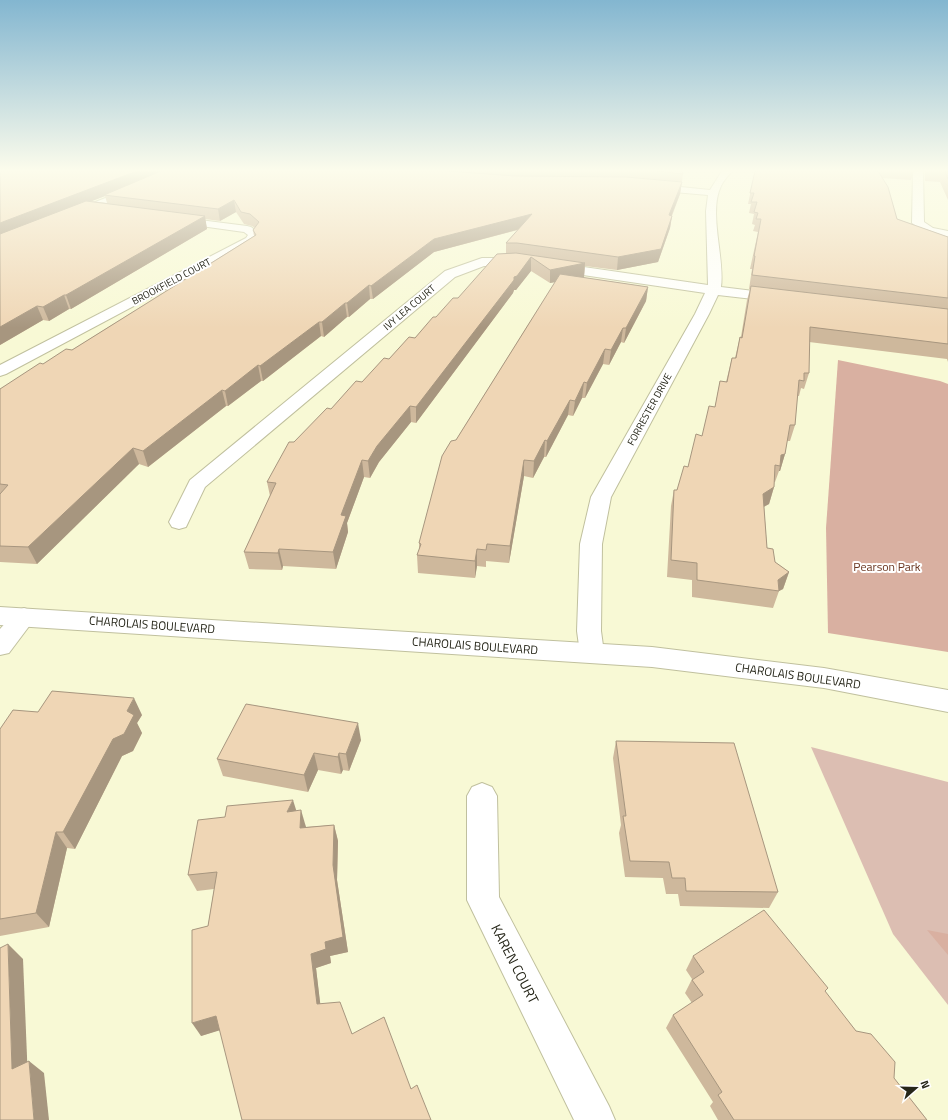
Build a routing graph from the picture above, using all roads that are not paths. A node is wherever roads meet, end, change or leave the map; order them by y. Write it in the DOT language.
graph roads {
  1 [pos="204,223"];
  2 [pos="712,223"];
  3 [pos="918,223"];
  4 [pos="948,235"];
  5 [pos="712,290"];
  6 [pos="790,300"];
  7 [pos="0,372"];
  8 [pos="179,522"];
  9 [pos="12,616"];
  10 [pos="0,646"];
  11 [pos="592,653"];
  12 [pos="948,701"];
  13 [pos="482,796"];
  14 [pos="595,1120"];
  1 -- 7 [label="street, BROOKFIELD COURT"];
  2 -- 5 [label="street, FORRESTER DRIVE"];
  3 -- 4 [label="street"];
  5 -- 6 [label="street, IVY LEA COURT"];
  5 -- 8 [label="street, IVY LEA COURT"];
  5 -- 11 [label="street, FORRESTER DRIVE"];
  9 -- 10 [label="street"];
  9 -- 11 [label="street, CHAROLAIS BOULEVARD"];
  11 -- 12 [label="street, CHAROLAIS BOULEVARD"];
  13 -- 14 [label="street, KAREN COURT"];
}
